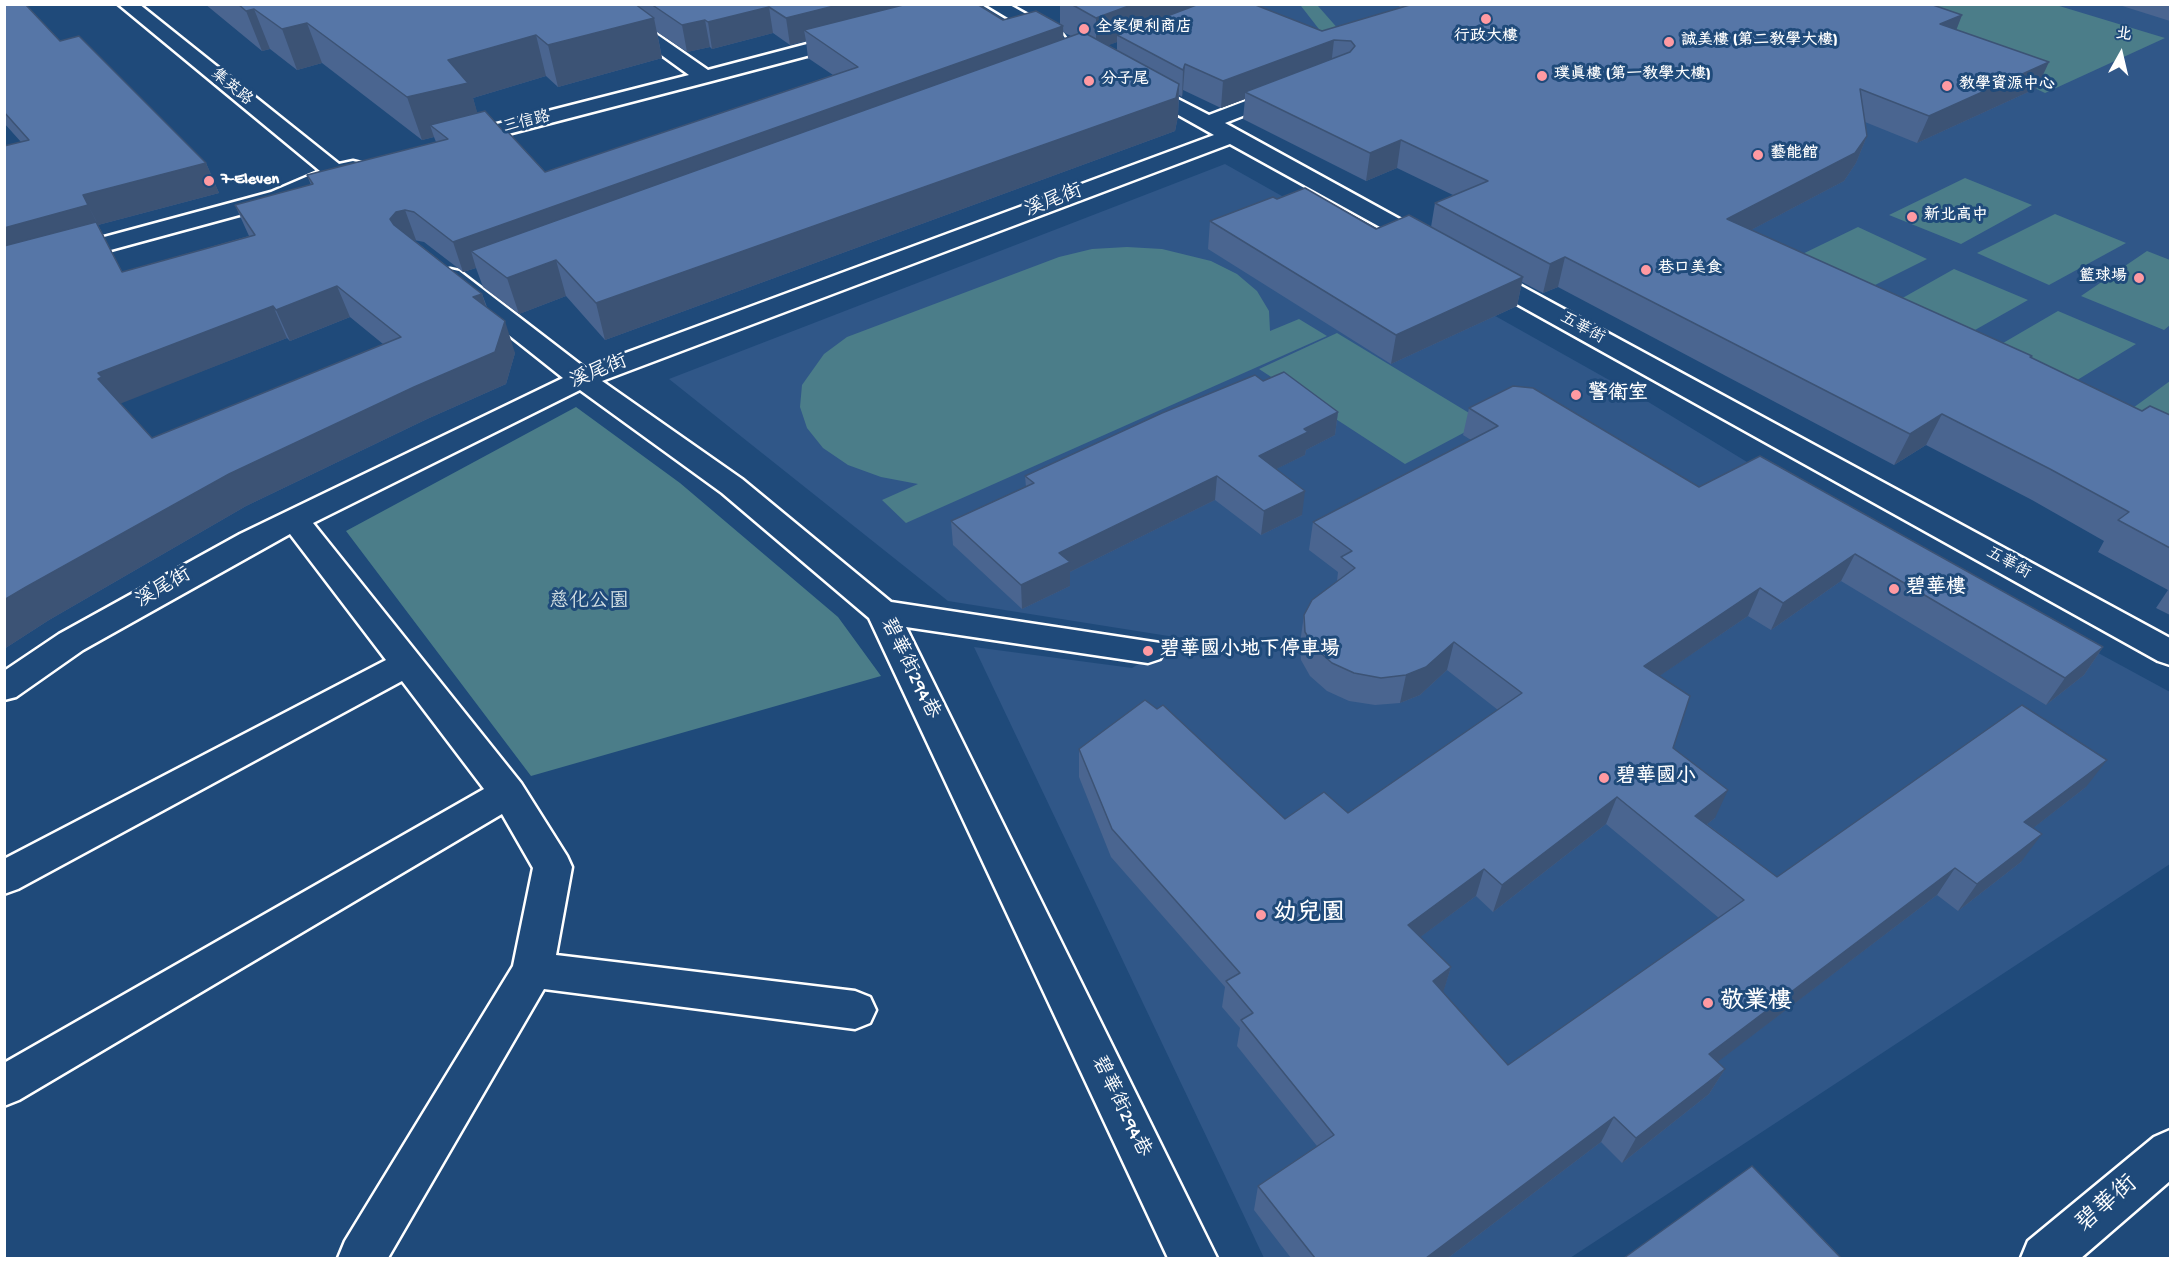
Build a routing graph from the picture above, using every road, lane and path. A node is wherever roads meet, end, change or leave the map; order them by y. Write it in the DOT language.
graph roads {
  1 [pos="127,4"];
  2 [pos="600,4"];
  3 [pos="984,5"];
  4 [pos="865,35"];
  5 [pos="1074,48"];
  6 [pos="705,77"];
  7 [pos="1125,77"];
  8 [pos="1306,85"];
  9 [pos="1207,123"];
  10 [pos="1230,136"];
  11 [pos="439,146"];
  12 [pos="373,162"];
  13 [pos="335,172"];
  14 [pos="424,256"];
  15 [pos="4,272"];
  16 [pos="582,379"];
  17 [pos="296,520"];
  18 [pos="882,612"];
  19 [pos="1148,651"];
  20 [pos="2170,653"];
  21 [pos="408,663"];
  22 [pos="4,688"];
  23 [pos="508,793"];
  24 [pos="4,878"];
  25 [pos="533,970"];
  26 [pos="855,1010"];
  27 [pos="4,1086"];
  28 [pos="2170,1152"];
  29 [pos="362,1258"];
  30 [pos="1193,1258"];
  31 [pos="2045,1258"];
  1 -- 13 [label="street, 集英路"];
  2 -- 6 [label="street"];
  3 -- 5 [label="street"];
  4 -- 6 [label="street, 三信路"];
  6 -- 11 [label="street, 三信路"];
  7 -- 9 [label="street, 五華街"];
  8 -- 9 [label="street"];
  9 -- 10 [label="street, 五華街"];
  10 -- 16 [label="street, 溪尾街"];
  10 -- 20 [label="street, 五華街"];
  12 -- 13 [label="street"];
  13 -- 15 [label="street"];
  14 -- 16 [label="street, 碧華街294巷"];
  16 -- 17 [label="street, 溪尾街"];
  16 -- 18 [label="street, 碧華街294巷"];
  17 -- 21 [label="street"];
  17 -- 22 [label="street, 溪尾街"];
  18 -- 19 [label="street"];
  18 -- 30 [label="street, 碧華街294巷"];
  21 -- 23 [label="street"];
  21 -- 24 [label="street"];
  23 -- 25 [label="street"];
  23 -- 27 [label="street"];
  25 -- 26 [label="street"];
  25 -- 29 [label="street"];
  28 -- 31 [label="street, 碧華街"];
}
